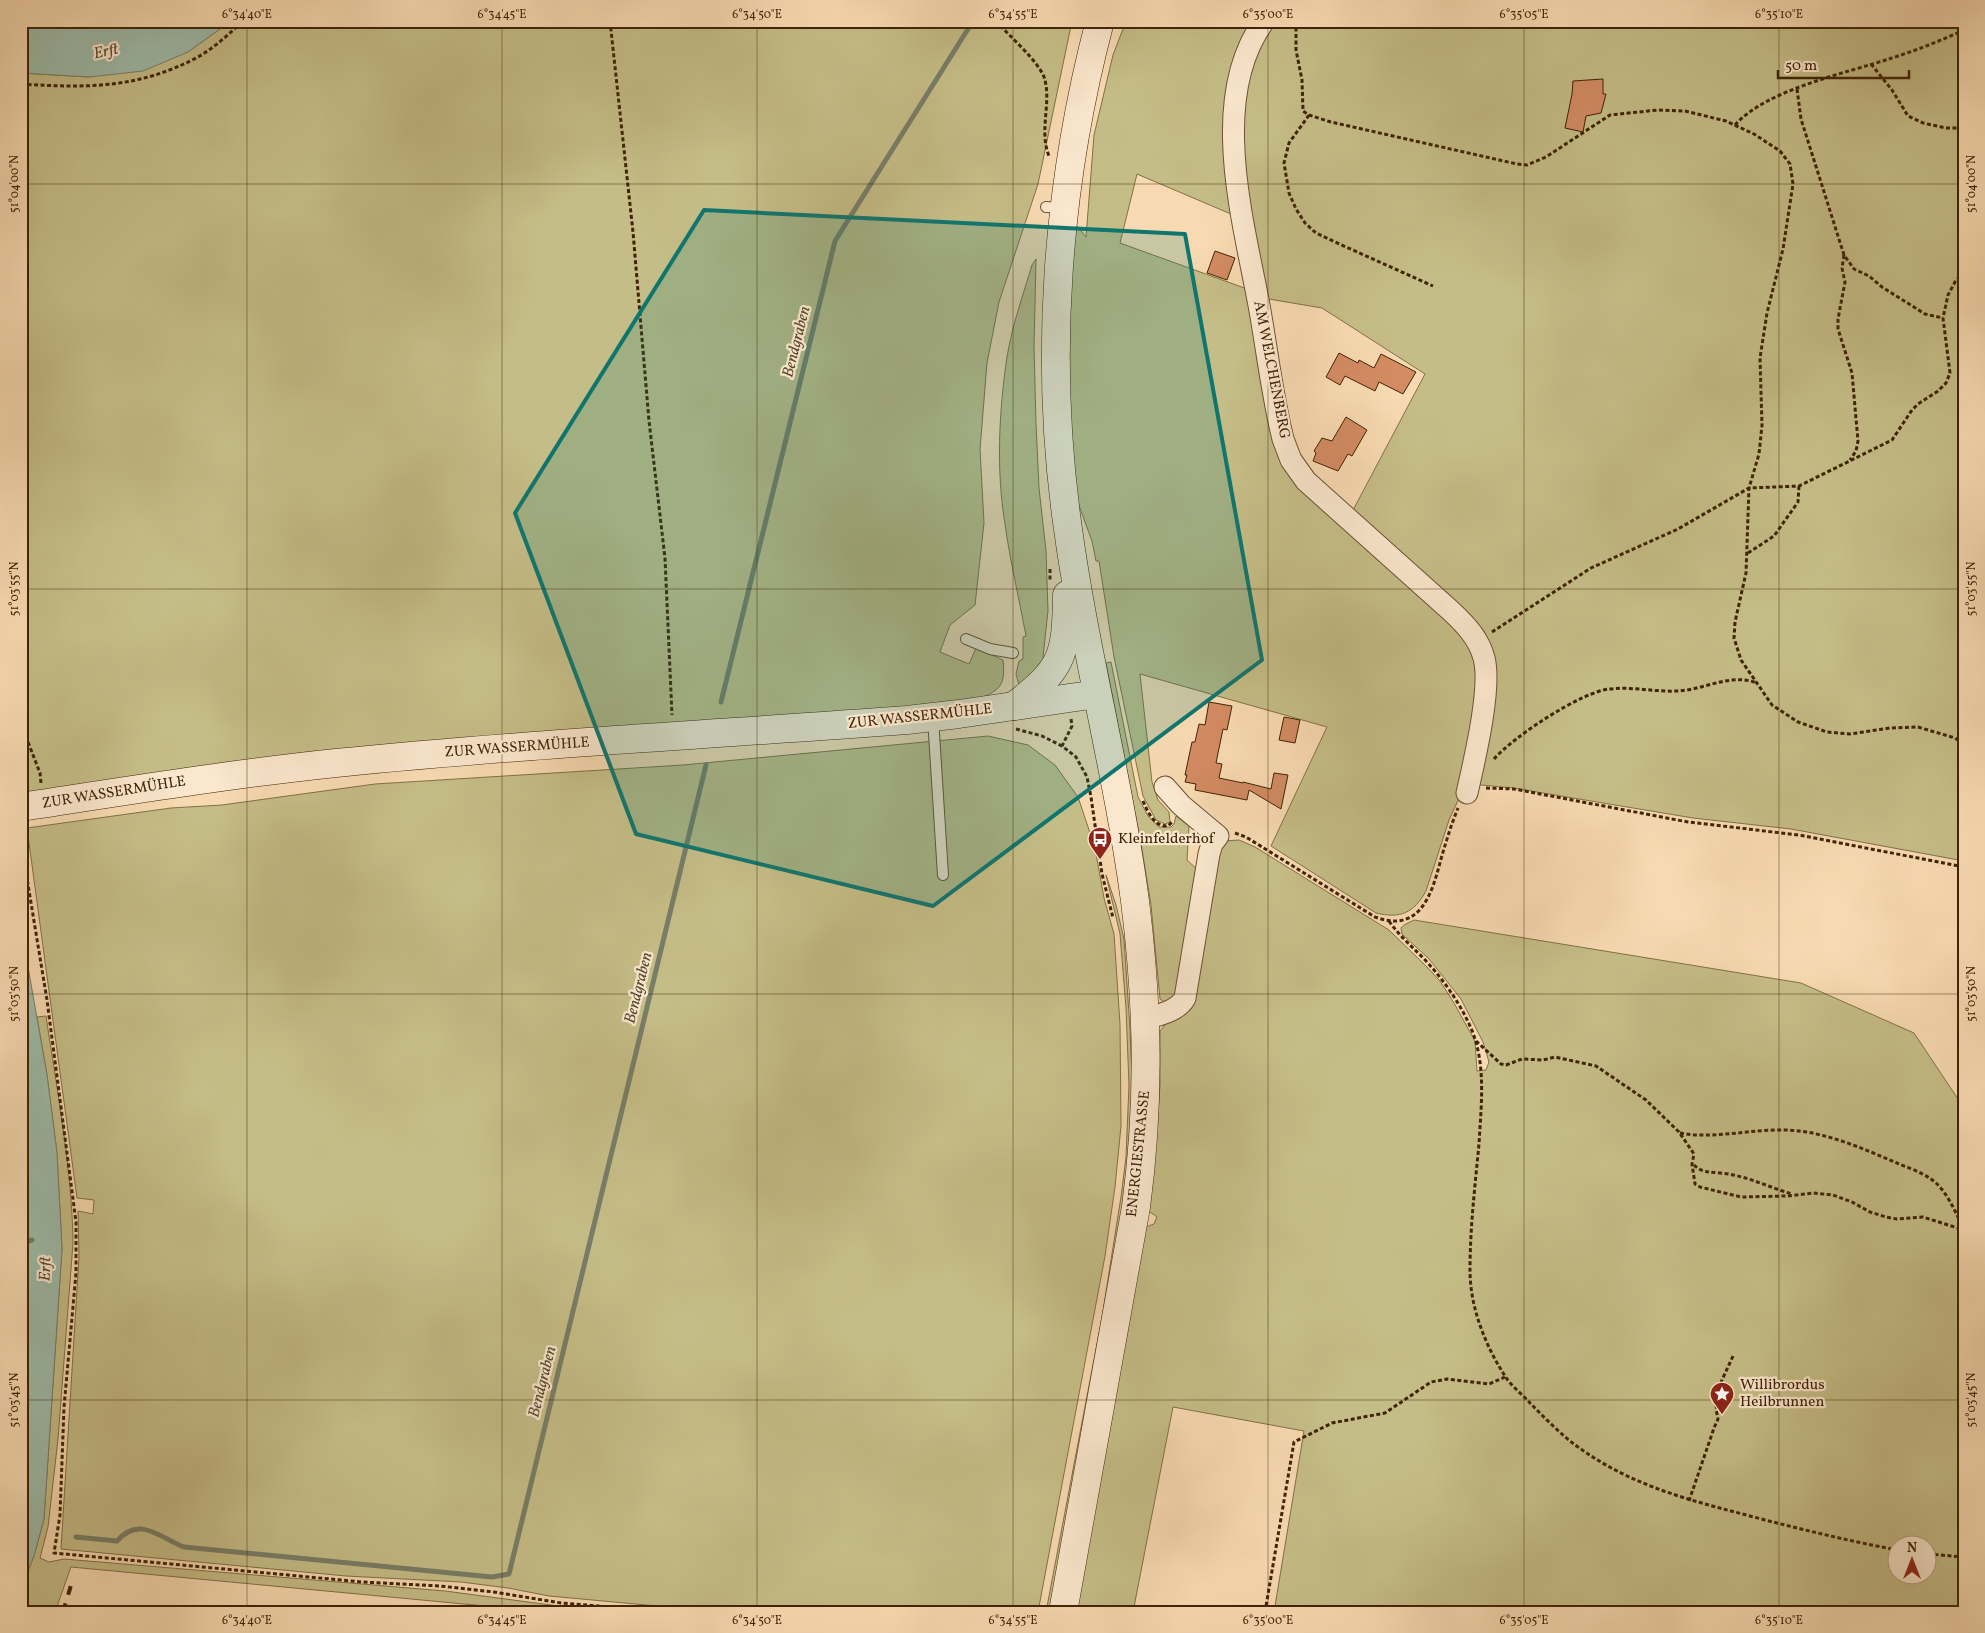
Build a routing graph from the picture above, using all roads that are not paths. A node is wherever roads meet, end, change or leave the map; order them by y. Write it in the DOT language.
graph roads {
  1 [pos="1100,21"];
  2 [pos="1108,21"];
  3 [pos="1264,21"];
  4 [pos="1091,54"];
  5 [pos="1067,524"];
  6 [pos="966,639"];
  7 [pos="1014,653"];
  8 [pos="1097,694"];
  9 [pos="1014,706"];
  10 [pos="933,717"];
  11 [pos="1165,787"];
  12 [pos="1466,793"];
  13 [pos="33,805"];
  14 [pos="943,875"];
  15 [pos="1146,1019"];
  16 [pos="1063,1612"];
  1 -- 4 [label="main road"];
  2 -- 4 [label="main road"];
  3 -- 12 [label="street, AM WELCHENBERG"];
  4 -- 5 [label="main road"];
  5 -- 8 [label="main road, ENERGIESTRASSE"];
  5 -- 9 [label="main road"];
  6 -- 7 [label="lane"];
  8 -- 9 [label="main road, ZUR WASSERMÜHLE"];
  8 -- 15 [label="main road, ENERGIESTRASSE"];
  9 -- 10 [label="main road, ZUR WASSERMÜHLE"];
  10 -- 13 [label="main road, ZUR WASSERMÜHLE"];
  10 -- 14 [label="lane"];
  11 -- 15 [label="street"];
  15 -- 16 [label="main road, ENERGIESTRASSE"];
}
